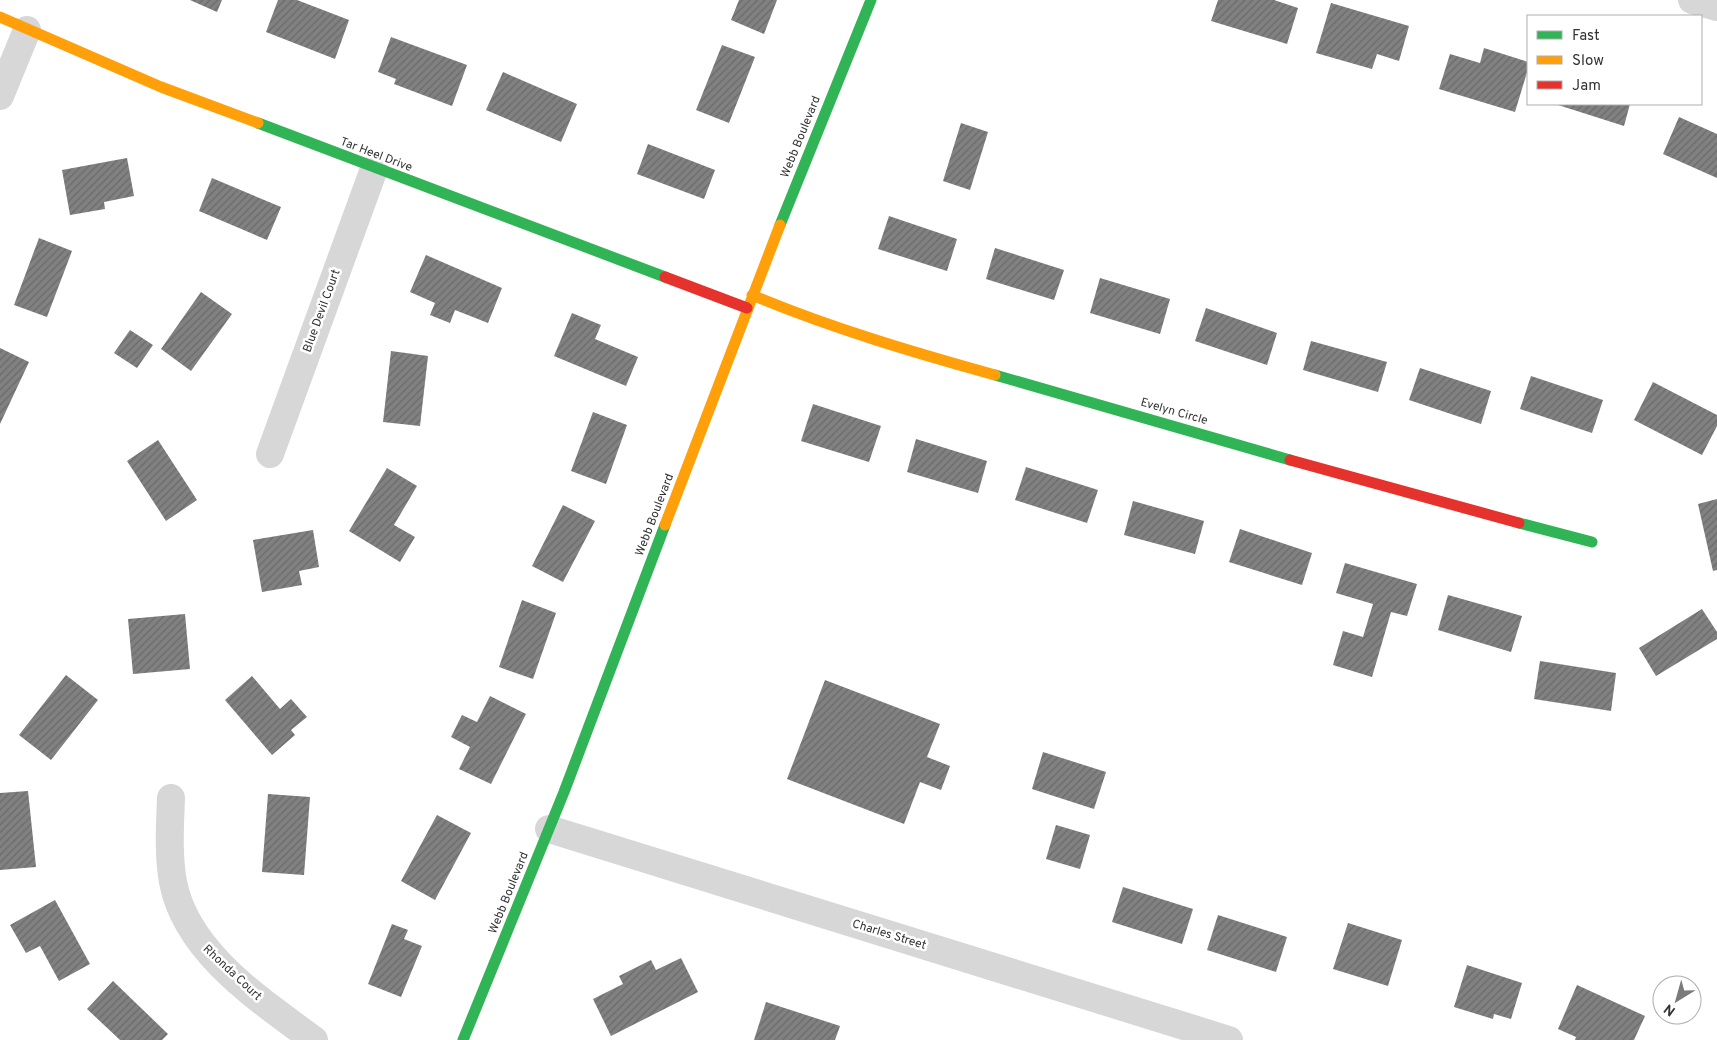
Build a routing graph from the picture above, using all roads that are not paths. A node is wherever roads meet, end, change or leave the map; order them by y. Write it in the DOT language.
graph roads {
  1 [pos="871,0"];
  2 [pos="1692,0"];
  3 [pos="1717,7"];
  4 [pos="0,17"];
  5 [pos="27,30"];
  6 [pos="0,96"];
  7 [pos="374,169"];
  8 [pos="752,296"];
  9 [pos="747,308"];
  10 [pos="270,454"];
  11 [pos="1592,542"];
  12 [pos="171,798"];
  13 [pos="549,829"];
  14 [pos="314,1040"];
  15 [pos="463,1040"];
  16 [pos="1229,1040"];
  1 -- 8 [label="street, Webb Boulevard"];
  2 -- 3 [label="street"];
  4 -- 5 [label="street, Tar Heel Drive"];
  5 -- 6 [label="street"];
  5 -- 7 [label="street, Tar Heel Drive"];
  7 -- 9 [label="street, Tar Heel Drive"];
  7 -- 10 [label="street, Blue Devil Court"];
  8 -- 9 [label="street, Webb Boulevard"];
  8 -- 11 [label="street, Evelyn Circle"];
  9 -- 13 [label="street, Webb Boulevard"];
  12 -- 14 [label="street, Rhonda Court"];
  13 -- 15 [label="street, Webb Boulevard"];
  13 -- 16 [label="street, Charles Street"];
}
